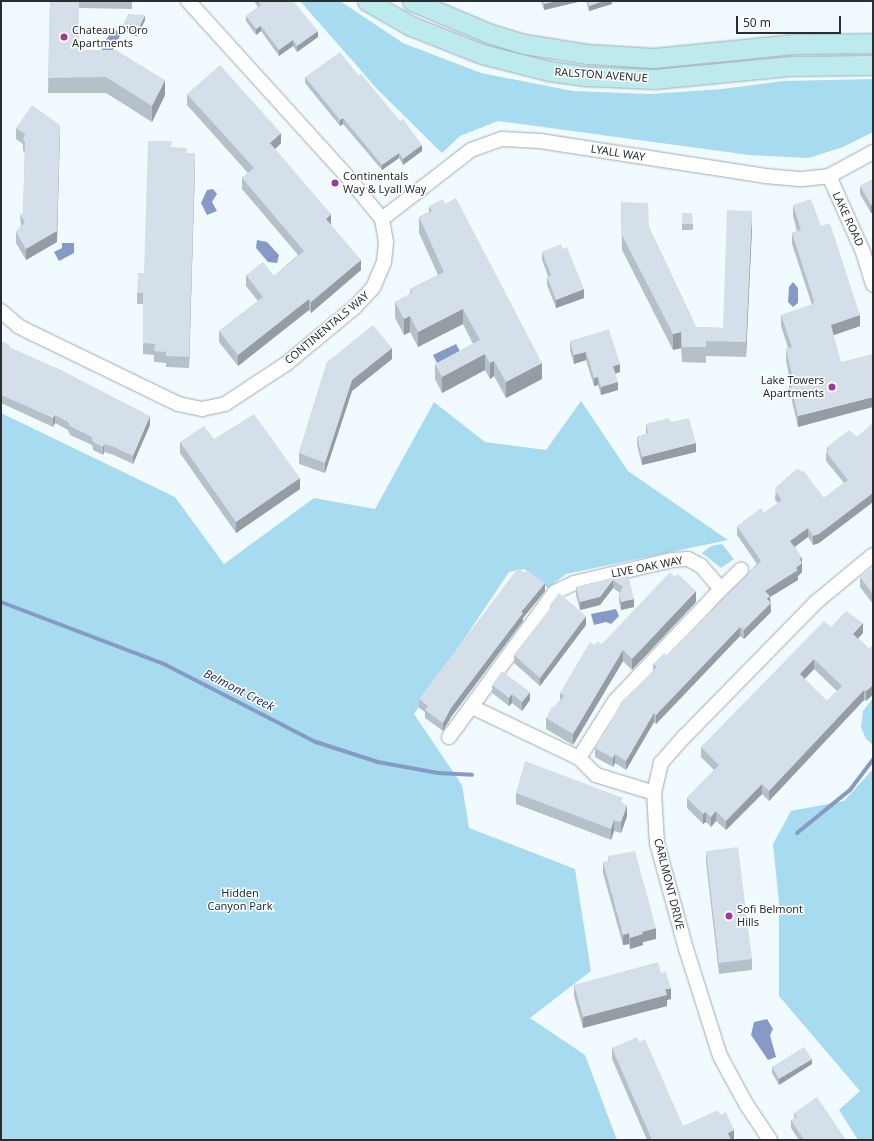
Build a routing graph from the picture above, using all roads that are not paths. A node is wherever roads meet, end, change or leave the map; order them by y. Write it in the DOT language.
graph roads {
  1 [pos="188,1"];
  2 [pos="367,1"];
  3 [pos="412,1"];
  4 [pos="873,43"];
  5 [pos="873,65"];
  6 [pos="873,152"];
  7 [pos="829,176"];
  8 [pos="382,219"];
  9 [pos="873,285"];
  10 [pos="1,311"];
  11 [pos="873,555"];
  12 [pos="741,570"];
  13 [pos="721,589"];
  14 [pos="472,707"];
  15 [pos="449,737"];
  16 [pos="579,758"];
  17 [pos="654,793"];
  18 [pos="770,1140"];
  1 -- 8 [label="street, CONTINENTALS WAY"];
  2 -- 5 [label="main road, RALSTON AVENUE"];
  3 -- 4 [label="main road, RALSTON AVENUE"];
  6 -- 7 [label="street, LYALL WAY"];
  7 -- 8 [label="street, LYALL WAY"];
  7 -- 9 [label="street, LAKE ROAD"];
  8 -- 10 [label="street, CONTINENTALS WAY"];
  11 -- 17 [label="street, CARLMONT DRIVE"];
  12 -- 13 [label="street"];
  13 -- 14 [label="street, LIVE OAK WAY"];
  13 -- 16 [label="street"];
  14 -- 15 [label="street, LIVE OAK WAY"];
  14 -- 16 [label="street"];
  16 -- 17 [label="street"];
  17 -- 18 [label="street, CARLMONT DRIVE"];
}
